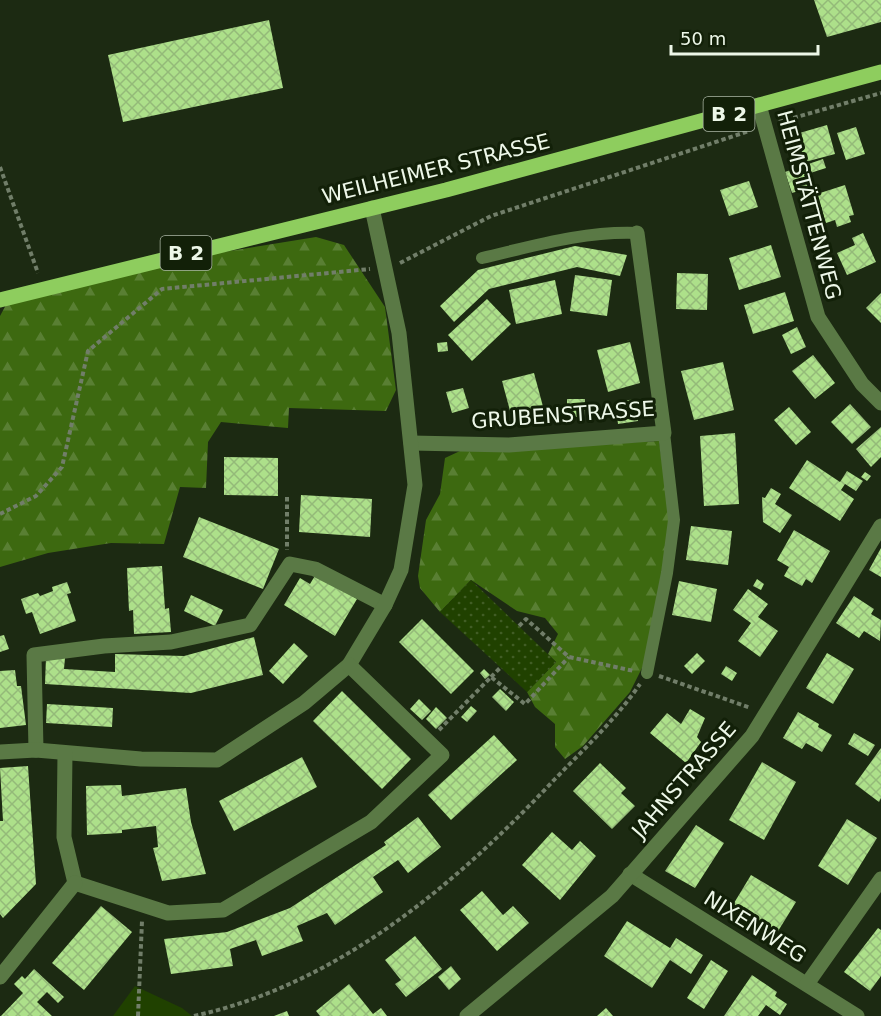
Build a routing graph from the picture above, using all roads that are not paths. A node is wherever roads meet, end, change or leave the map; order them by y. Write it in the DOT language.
graph roads {
  1 [pos="881,72"];
  2 [pos="759,105"];
  3 [pos="372,208"];
  4 [pos="637,233"];
  5 [pos="482,258"];
  6 [pos="0,300"];
  7 [pos="881,403"];
  8 [pos="664,433"];
  9 [pos="411,443"];
  10 [pos="881,526"];
  11 [pos="385,604"];
  12 [pos="349,665"];
  13 [pos="648,673"];
  14 [pos="36,750"];
  15 [pos="0,752"];
  16 [pos="65,753"];
  17 [pos="630,874"];
  18 [pos="881,879"];
  19 [pos="75,883"];
  20 [pos="0,977"];
  21 [pos="807,984"];
  22 [pos="467,1016"];
  23 [pos="856,1016"];
  1 -- 2 [label="main road, WEILHEIMER STRASSE / B 2"];
  2 -- 3 [label="main road, WEILHEIMER STRASSE / B 2"];
  2 -- 7 [label="street, HEIMSTÄTTENWEG"];
  3 -- 6 [label="main road, WEILHEIMER STRASSE / B 2"];
  3 -- 9 [label="street"];
  4 -- 5 [label="lane"];
  4 -- 8 [label="street, GRUBENSTRASSE"];
  8 -- 9 [label="street, GRUBENSTRASSE"];
  8 -- 13 [label="lane"];
  9 -- 11 [label="street"];
  10 -- 17 [label="street, JAHNSTRASSE"];
  11 -- 12 [label="street"];
  11 -- 14 [label="street"];
  12 -- 16 [label="street"];
  12 -- 19 [label="street"];
  14 -- 15 [label="street"];
  14 -- 16 [label="street"];
  16 -- 19 [label="street"];
  17 -- 21 [label="street, NIXENWEG"];
  17 -- 22 [label="street, JAHNSTRASSE"];
  18 -- 21 [label="street"];
  19 -- 20 [label="street"];
  21 -- 23 [label="street, NIXENWEG"];
}
